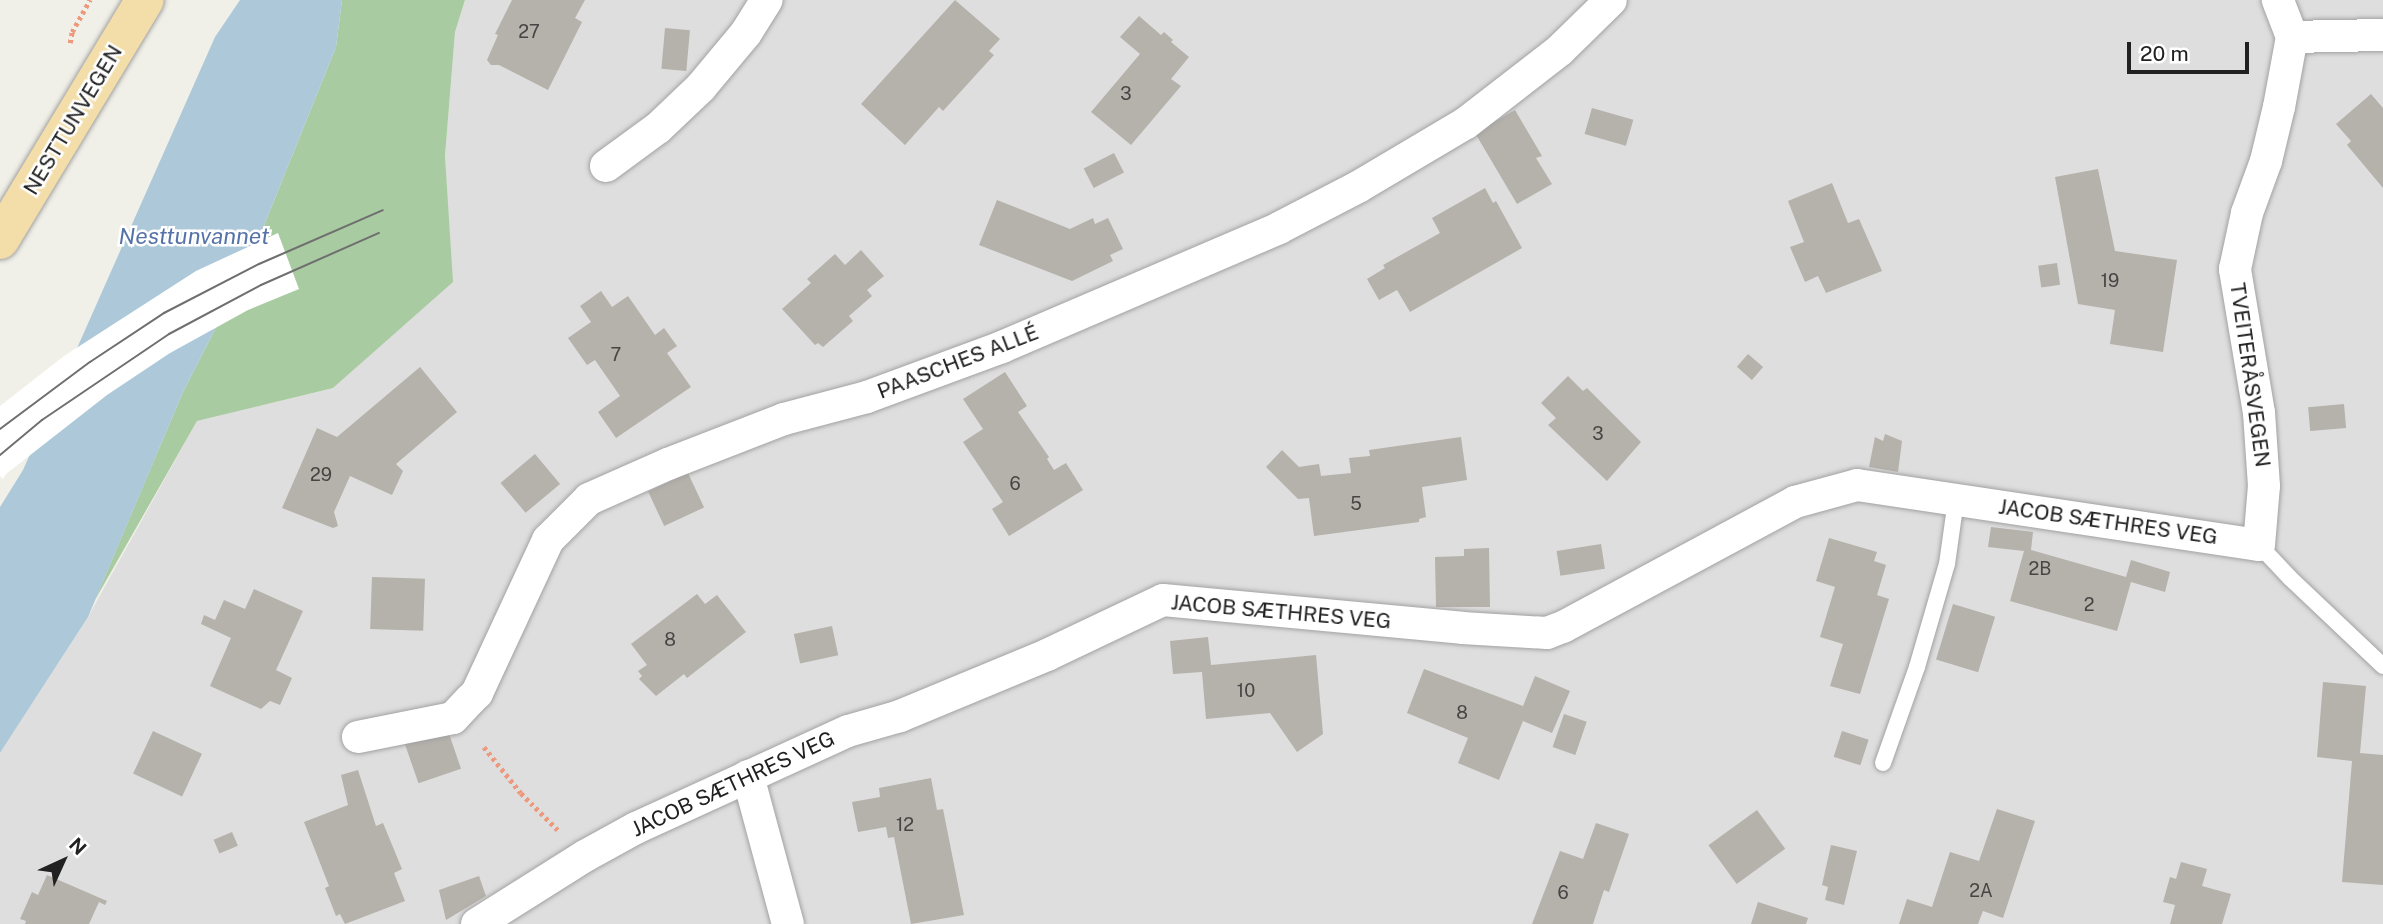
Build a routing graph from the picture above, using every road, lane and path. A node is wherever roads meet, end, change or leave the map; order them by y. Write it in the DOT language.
graph roads {
  1 [pos="145,0"];
  2 [pos="767,0"];
  3 [pos="1611,0"];
  4 [pos="2278,0"];
  5 [pos="2383,35"];
  6 [pos="2292,37"];
  7 [pos="606,166"];
  8 [pos="0,240"];
  9 [pos="1956,500"];
  10 [pos="2259,545"];
  11 [pos="2383,666"];
  12 [pos="358,737"];
  13 [pos="484,747"];
  14 [pos="1884,763"];
  15 [pos="748,776"];
  16 [pos="585,856"];
  17 [pos="477,924"];
  18 [pos="788,924"];
  1 -- 8 [label="main road, NESTTUNVEGEN"];
  2 -- 7 [label="street"];
  3 -- 12 [label="street, PAASCHES ALLÉ"];
  4 -- 6 [label="street"];
  5 -- 6 [label="street"];
  6 -- 10 [label="street, TVEITERÅSVEGEN"];
  9 -- 10 [label="street, JACOB SÆTHRES VEG"];
  9 -- 14 [label="lane"];
  9 -- 15 [label="street, JACOB SÆTHRES VEG"];
  10 -- 11 [label="lane"];
  13 -- 16 [label="path"];
  15 -- 16 [label="street, JACOB SÆTHRES VEG"];
  15 -- 18 [label="street"];
  16 -- 17 [label="street, JACOB SÆTHRES VEG"];
}
